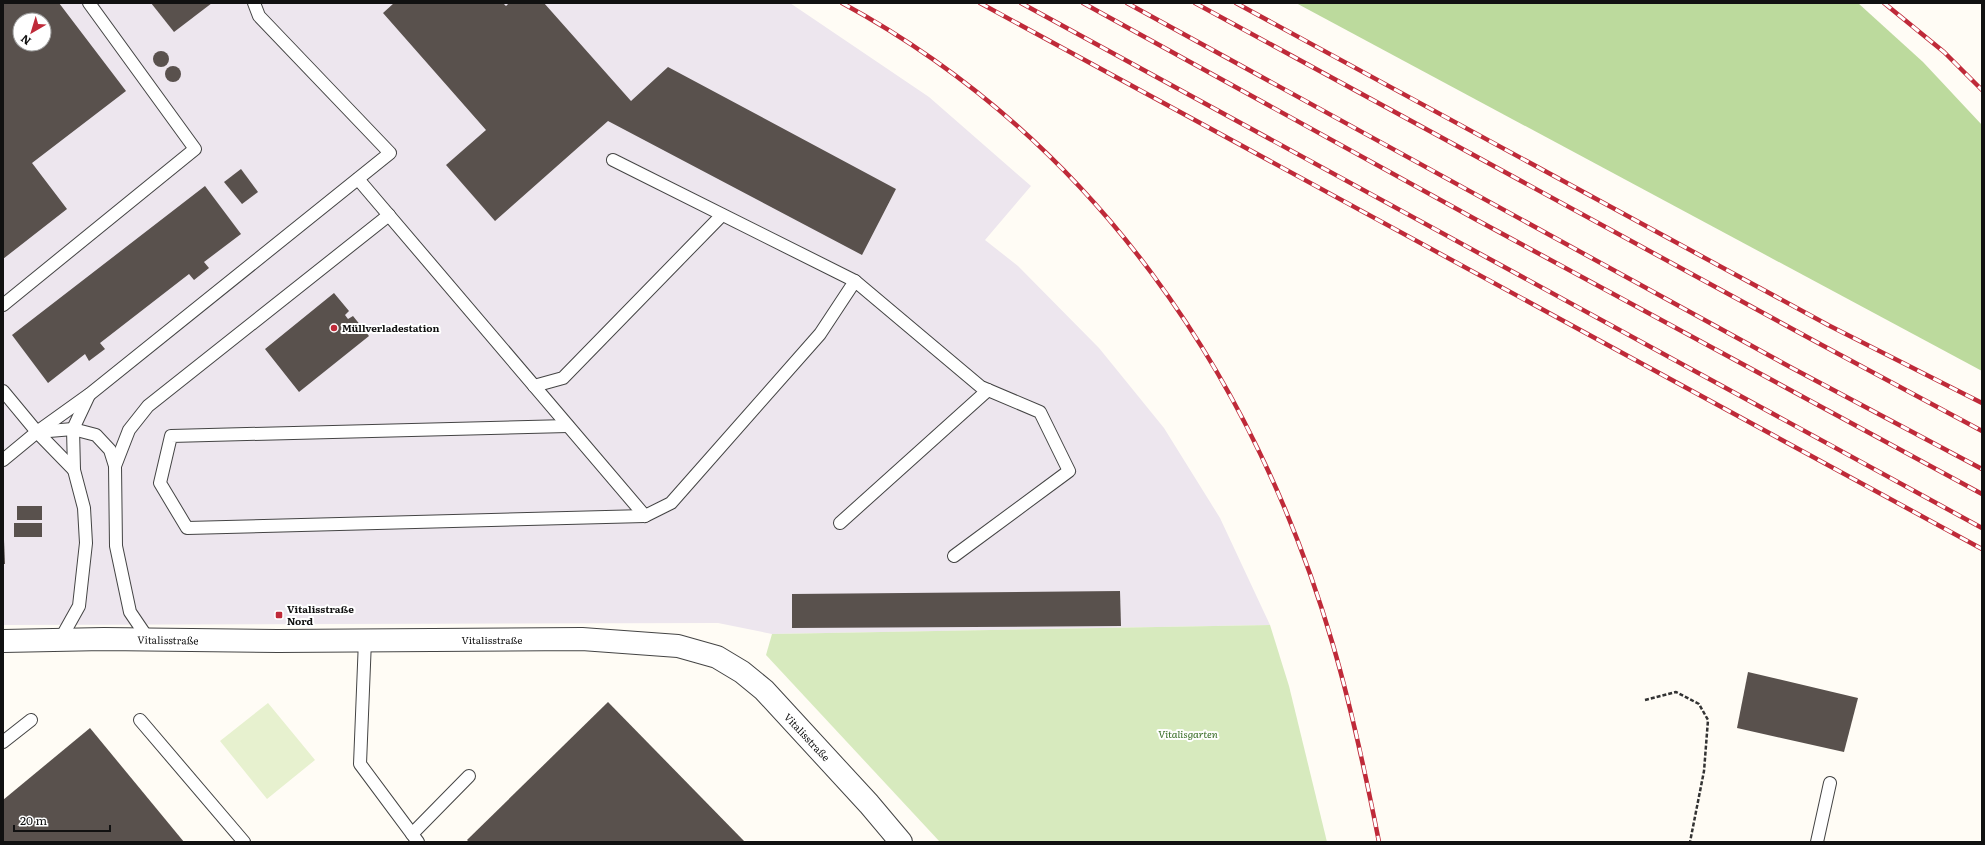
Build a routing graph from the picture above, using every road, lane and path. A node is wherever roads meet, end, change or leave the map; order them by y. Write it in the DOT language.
graph roads {
  1 [pos="89,3"];
  2 [pos="254,3"];
  3 [pos="613,160"];
  4 [pos="358,179"];
  5 [pos="389,215"];
  6 [pos="722,215"];
  7 [pos="855,281"];
  8 [pos="3,305"];
  9 [pos="534,386"];
  10 [pos="988,390"];
  11 [pos="3,391"];
  12 [pos="90,394"];
  13 [pos="568,426"];
  14 [pos="73,429"];
  15 [pos="37,432"];
  16 [pos="3,460"];
  17 [pos="115,466"];
  18 [pos="74,470"];
  19 [pos="645,516"];
  20 [pos="840,523"];
  21 [pos="954,556"];
  22 [pos="60,640"];
  23 [pos="149,640"];
  24 [pos="365,640"];
  25 [pos="3,641"];
  26 [pos="1645,700"];
  27 [pos="31,720"];
  28 [pos="140,720"];
  29 [pos="3,742"];
  30 [pos="469,776"];
  31 [pos="1830,783"];
  32 [pos="415,838"];
  33 [pos="244,842"];
  34 [pos="901,842"];
  35 [pos="1690,842"];
  36 [pos="1817,842"];
  1 -- 8 [label="lane"];
  2 -- 4 [label="lane"];
  3 -- 6 [label="lane"];
  4 -- 5 [label="lane"];
  4 -- 12 [label="lane"];
  5 -- 9 [label="lane"];
  5 -- 17 [label="lane"];
  6 -- 7 [label="lane"];
  6 -- 9 [label="lane"];
  7 -- 10 [label="lane"];
  7 -- 19 [label="lane"];
  9 -- 13 [label="lane"];
  10 -- 20 [label="lane"];
  10 -- 21 [label="lane"];
  11 -- 15 [label="lane"];
  12 -- 14 [label="lane"];
  12 -- 15 [label="lane"];
  13 -- 19 [label="lane"];
  13 -- 19 [label="lane"];
  14 -- 15 [label="lane"];
  14 -- 17 [label="lane"];
  14 -- 18 [label="lane"];
  15 -- 16 [label="lane"];
  15 -- 18 [label="lane"];
  17 -- 23 [label="lane"];
  18 -- 22 [label="lane"];
  22 -- 23 [label="street, Vitalisstraße"];
  22 -- 25 [label="street, Vitalisstraße"];
  23 -- 24 [label="street, Vitalisstraße"];
  24 -- 32 [label="lane"];
  24 -- 34 [label="street, Vitalisstraße"];
  26 -- 35 [label="path"];
  27 -- 29 [label="lane"];
  28 -- 33 [label="lane"];
  30 -- 32 [label="lane"];
  31 -- 36 [label="lane"];
}
